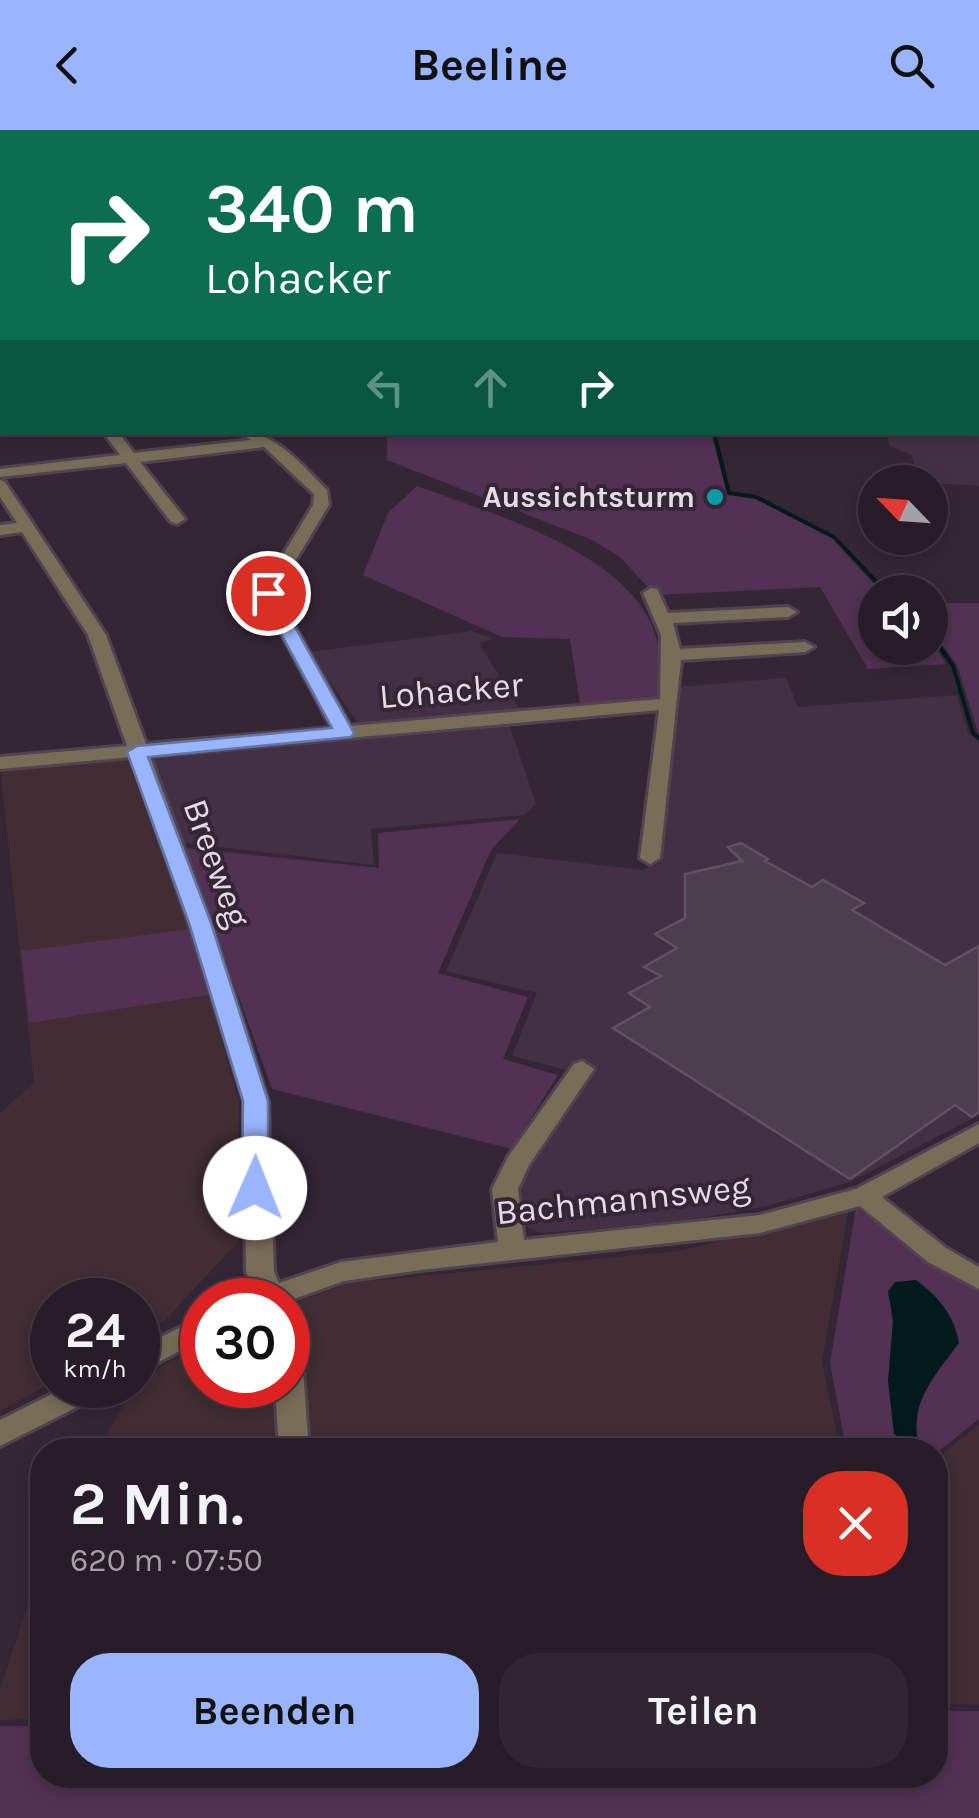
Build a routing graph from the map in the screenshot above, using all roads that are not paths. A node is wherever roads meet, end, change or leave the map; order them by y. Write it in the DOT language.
graph roads {
  1 [pos="112,435"];
  2 [pos="252,435"];
  3 [pos="268,443"];
  4 [pos="131,458"];
  5 [pos="0,473"];
  6 [pos="0,485"];
  7 [pos="177,518"];
  8 [pos="28,526"];
  9 [pos="0,530"];
  10 [pos="651,593"];
  11 [pos="788,612"];
  12 [pos="663,618"];
  13 [pos="805,647"];
  14 [pos="672,655"];
  15 [pos="670,704"];
  16 [pos="344,733"];
  17 [pos="137,752"];
  18 [pos="0,763"];
  19 [pos="650,858"];
  20 [pos="582,1069"];
  21 [pos="979,1132"];
  22 [pos="864,1196"];
  23 [pos="512,1248"];
  24 [pos="262,1278"];
  25 [pos="979,1279"];
  26 [pos="310,1284"];
  27 [pos="50,1408"];
  28 [pos="291,1408"];
  29 [pos="0,1434"];
  30 [pos="293,1438"];
  1 -- 4 [label="street"];
  2 -- 3 [label="street"];
  3 -- 4 [label="street"];
  3 -- 16 [label="street"];
  4 -- 5 [label="street"];
  4 -- 7 [label="street"];
  6 -- 8 [label="street, Breeweg"];
  8 -- 9 [label="street"];
  8 -- 17 [label="street, Breeweg"];
  10 -- 12 [label="street"];
  11 -- 12 [label="street"];
  12 -- 14 [label="street"];
  13 -- 14 [label="street"];
  14 -- 15 [label="street"];
  15 -- 16 [label="street, Lohacker"];
  15 -- 19 [label="street"];
  16 -- 17 [label="street, Lohacker"];
  17 -- 18 [label="street, Lohacker"];
  17 -- 24 [label="street, Breeweg"];
  20 -- 23 [label="street"];
  21 -- 22 [label="street, Bachmannsweg"];
  22 -- 23 [label="street, Bachmannsweg"];
  22 -- 25 [label="street"];
  23 -- 26 [label="street, Bachmannsweg"];
  27 -- 29 [label="street"];
  28 -- 30 [label="street"];
}
